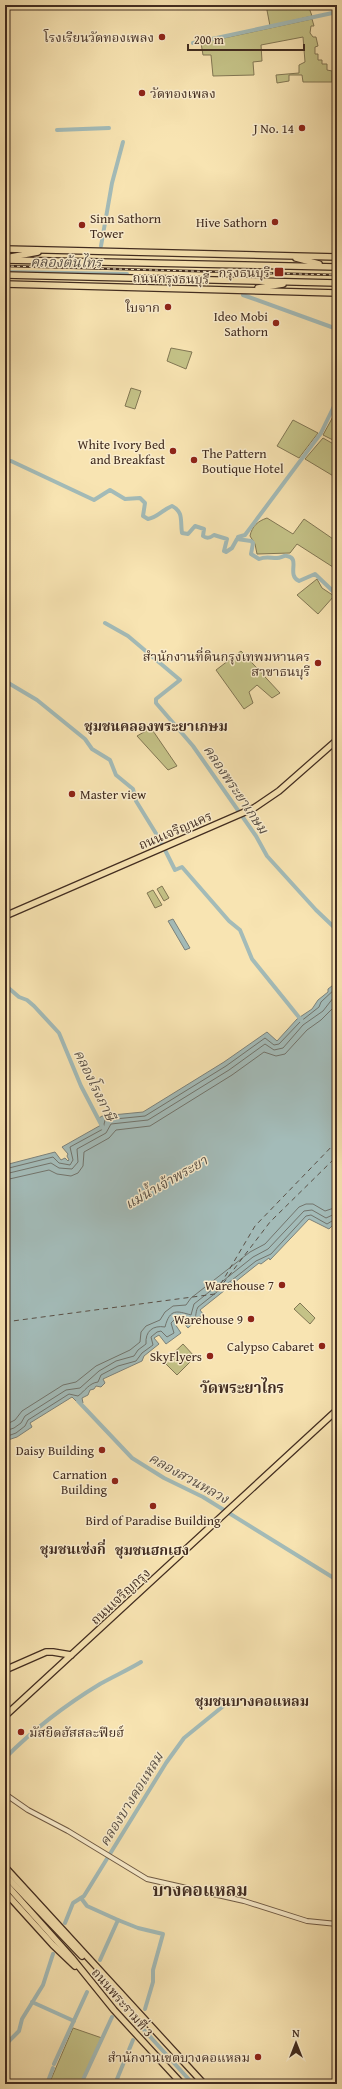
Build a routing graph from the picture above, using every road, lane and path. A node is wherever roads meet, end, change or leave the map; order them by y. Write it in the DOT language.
graph roads {
  1 [pos="5,249"];
  2 [pos="49,250"];
  3 [pos="288,256"];
  4 [pos="337,257"];
  5 [pos="5,259"];
  6 [pos="328,267"];
  7 [pos="337,267"];
  8 [pos="5,275"];
  9 [pos="5,282"];
  10 [pos="296,282"];
  11 [pos="337,284"];
  12 [pos="244,291"];
  13 [pos="337,293"];
  14 [pos="337,740"];
  15 [pos="5,916"];
  16 [pos="337,1410"];
  17 [pos="71,1655"];
  18 [pos="5,1670"];
  19 [pos="5,1716"];
  20 [pos="5,1794"];
  21 [pos="5,1866"];
  22 [pos="5,1875"];
  23 [pos="5,1883"];
  24 [pos="5,1892"];
  25 [pos="337,1924"];
  26 [pos="80,1970"];
  27 [pos="102,1973"];
  28 [pos="182,2084"];
  29 [pos="204,2084"];
  1 -- 2 [label="main road, ถนนกรุงธนบุรี"];
  2 -- 3 [label="main road, ถนนกรุงธนบุรี"];
  2 -- 5 [label="main road"];
  3 -- 4 [label="main road, ถนนกรุงธนบุรี"];
  3 -- 6 [label="main road"];
  5 -- 6 [label="main road, ถนนกรุงธนบุรี"];
  6 -- 7 [label="main road, ถนนกรุงธนบุรี"];
  8 -- 10 [label="main road, ถนนกรุงธนบุรี"];
  9 -- 12 [label="main road, ถนนกรุงธนบุรี"];
  10 -- 11 [label="main road, ถนนกรุงธนบุรี"];
  10 -- 12 [label="main road"];
  12 -- 13 [label="main road, ถนนกรุงธนบุรี"];
  14 -- 15 [label="main road, ถนนเจริญนคร"];
  16 -- 17 [label="main road, ถนนเจริญกรุง"];
  17 -- 18 [label="main road"];
  17 -- 19 [label="main road, ถนนเจริญกรุง"];
  20 -- 25 [label="street"];
  21 -- 27 [label="main road, ถนนพระรามที่ 3"];
  22 -- 27 [label="main road, ถนนพระรามที่ 3"];
  23 -- 26 [label="main road, ถนนพระรามที่ 3"];
  24 -- 26 [label="main road, ถนนพระรามที่ 3"];
  26 -- 28 [label="main road, ถนนพระรามที่ 3"];
  27 -- 29 [label="main road, ถนนพระรามที่ 3"];
}
